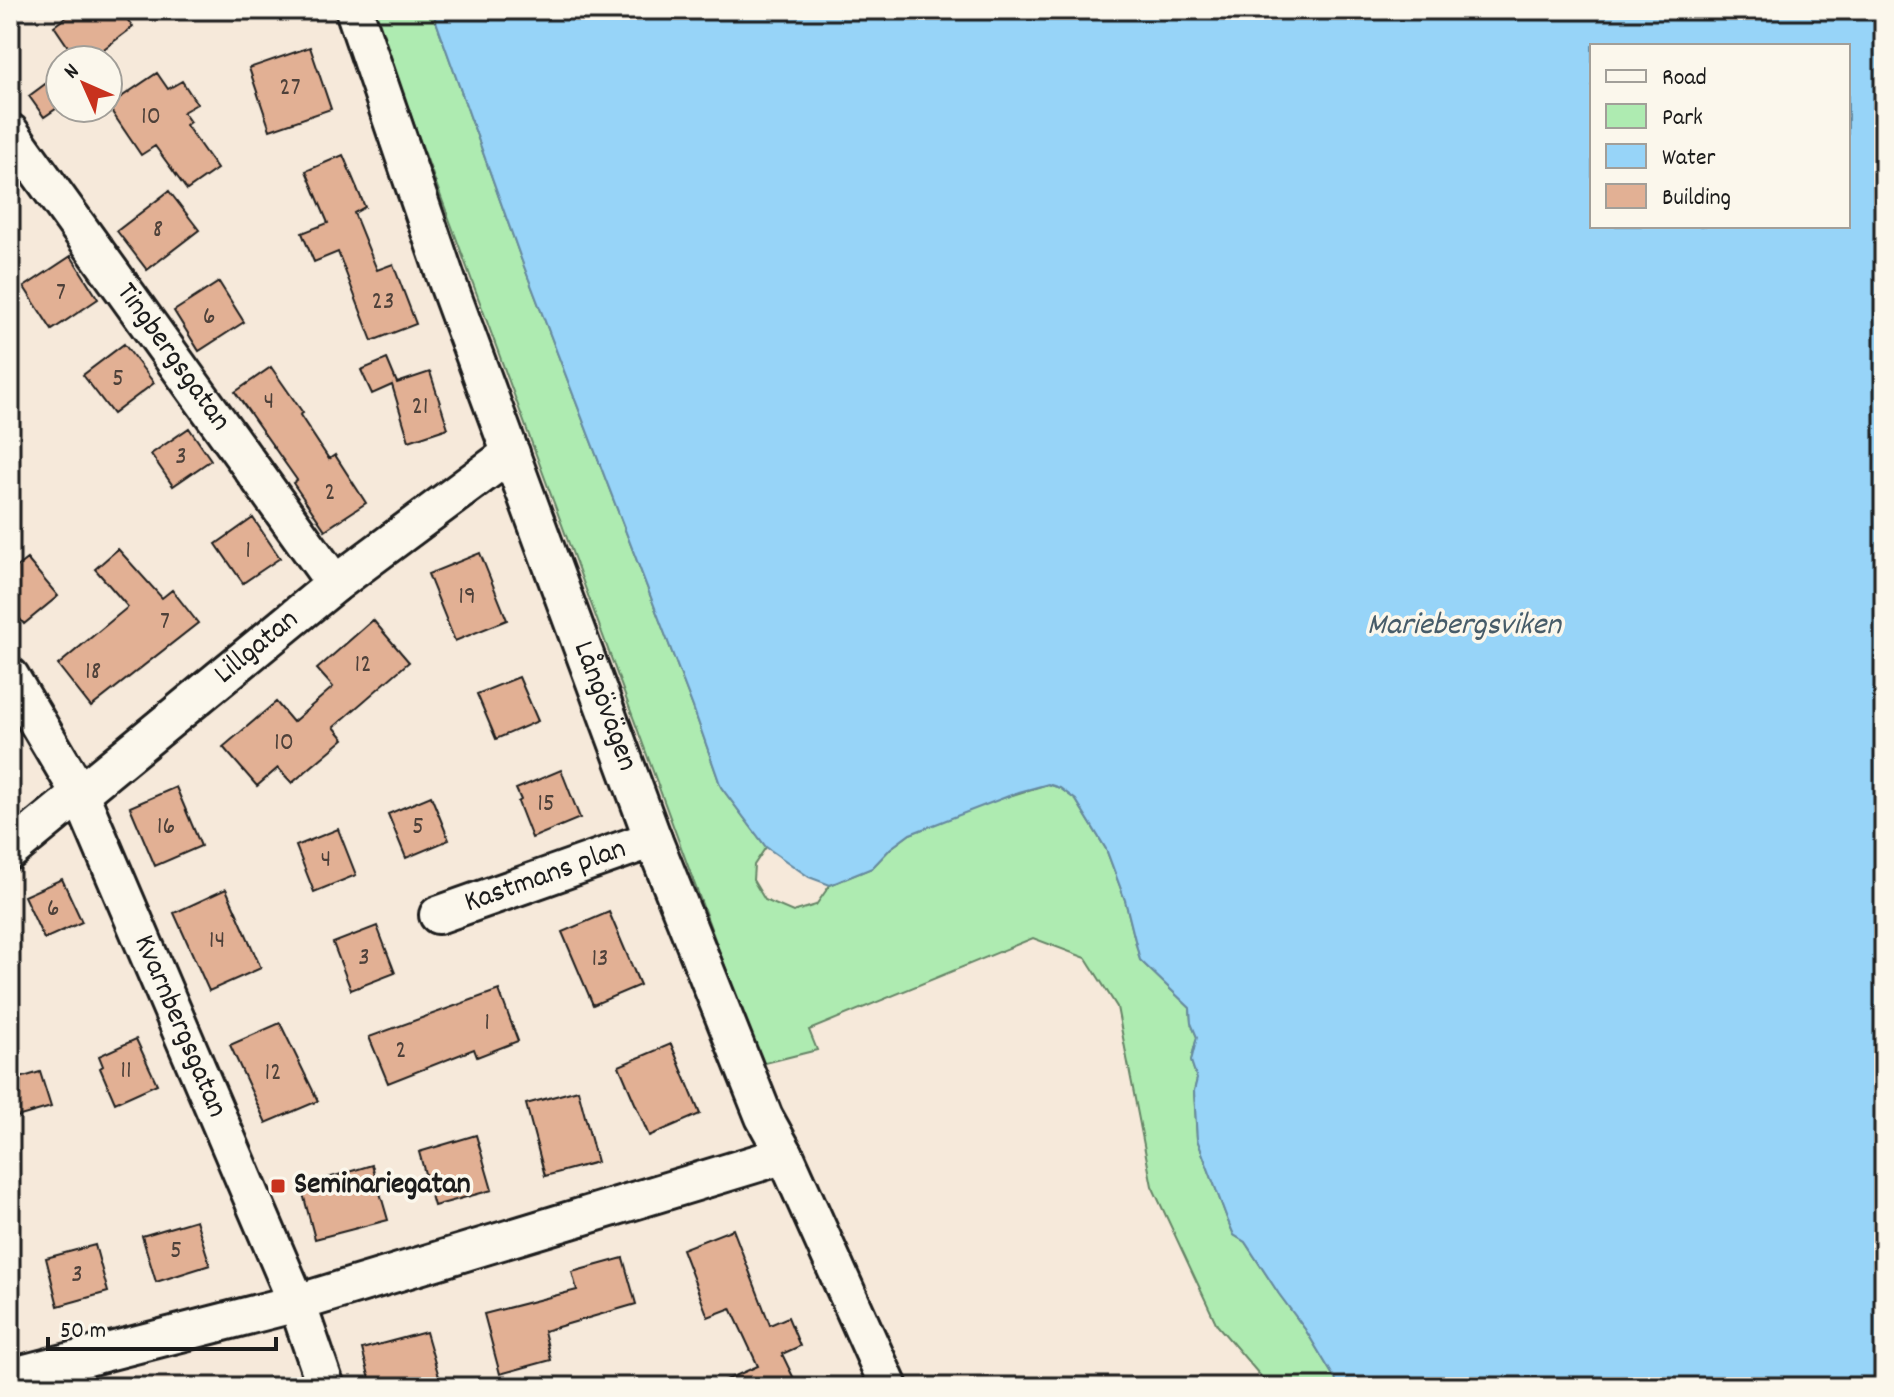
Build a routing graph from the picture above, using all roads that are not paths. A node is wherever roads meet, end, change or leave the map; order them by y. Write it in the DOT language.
graph roads {
  1 [pos="354,10"];
  2 [pos="10,132"];
  3 [pos="511,453"];
  4 [pos="335,584"];
  5 [pos="10,676"];
  6 [pos="80,794"];
  7 [pos="653,839"];
  8 [pos="10,851"];
  9 [pos="438,915"];
  10 [pos="785,1155"];
  11 [pos="297,1303"];
  12 [pos="10,1377"];
  13 [pos="326,1387"];
  14 [pos="889,1387"];
  1 -- 3 [label="street, Långövägen"];
  2 -- 4 [label="street, Tingbergsgatan"];
  3 -- 4 [label="street, Lillgatan"];
  3 -- 7 [label="street, Långövägen"];
  4 -- 6 [label="street, Lillgatan"];
  5 -- 6 [label="street, Kvarnbergsgatan"];
  6 -- 8 [label="street, Lillgatan"];
  6 -- 11 [label="street, Kvarnbergsgatan"];
  7 -- 9 [label="street, Kastmans plan"];
  7 -- 10 [label="street, Långövägen"];
  10 -- 11 [label="street"];
  10 -- 14 [label="street, Långövägen"];
  11 -- 12 [label="street"];
  11 -- 13 [label="street, Kvarnbergsgatan"];
}
